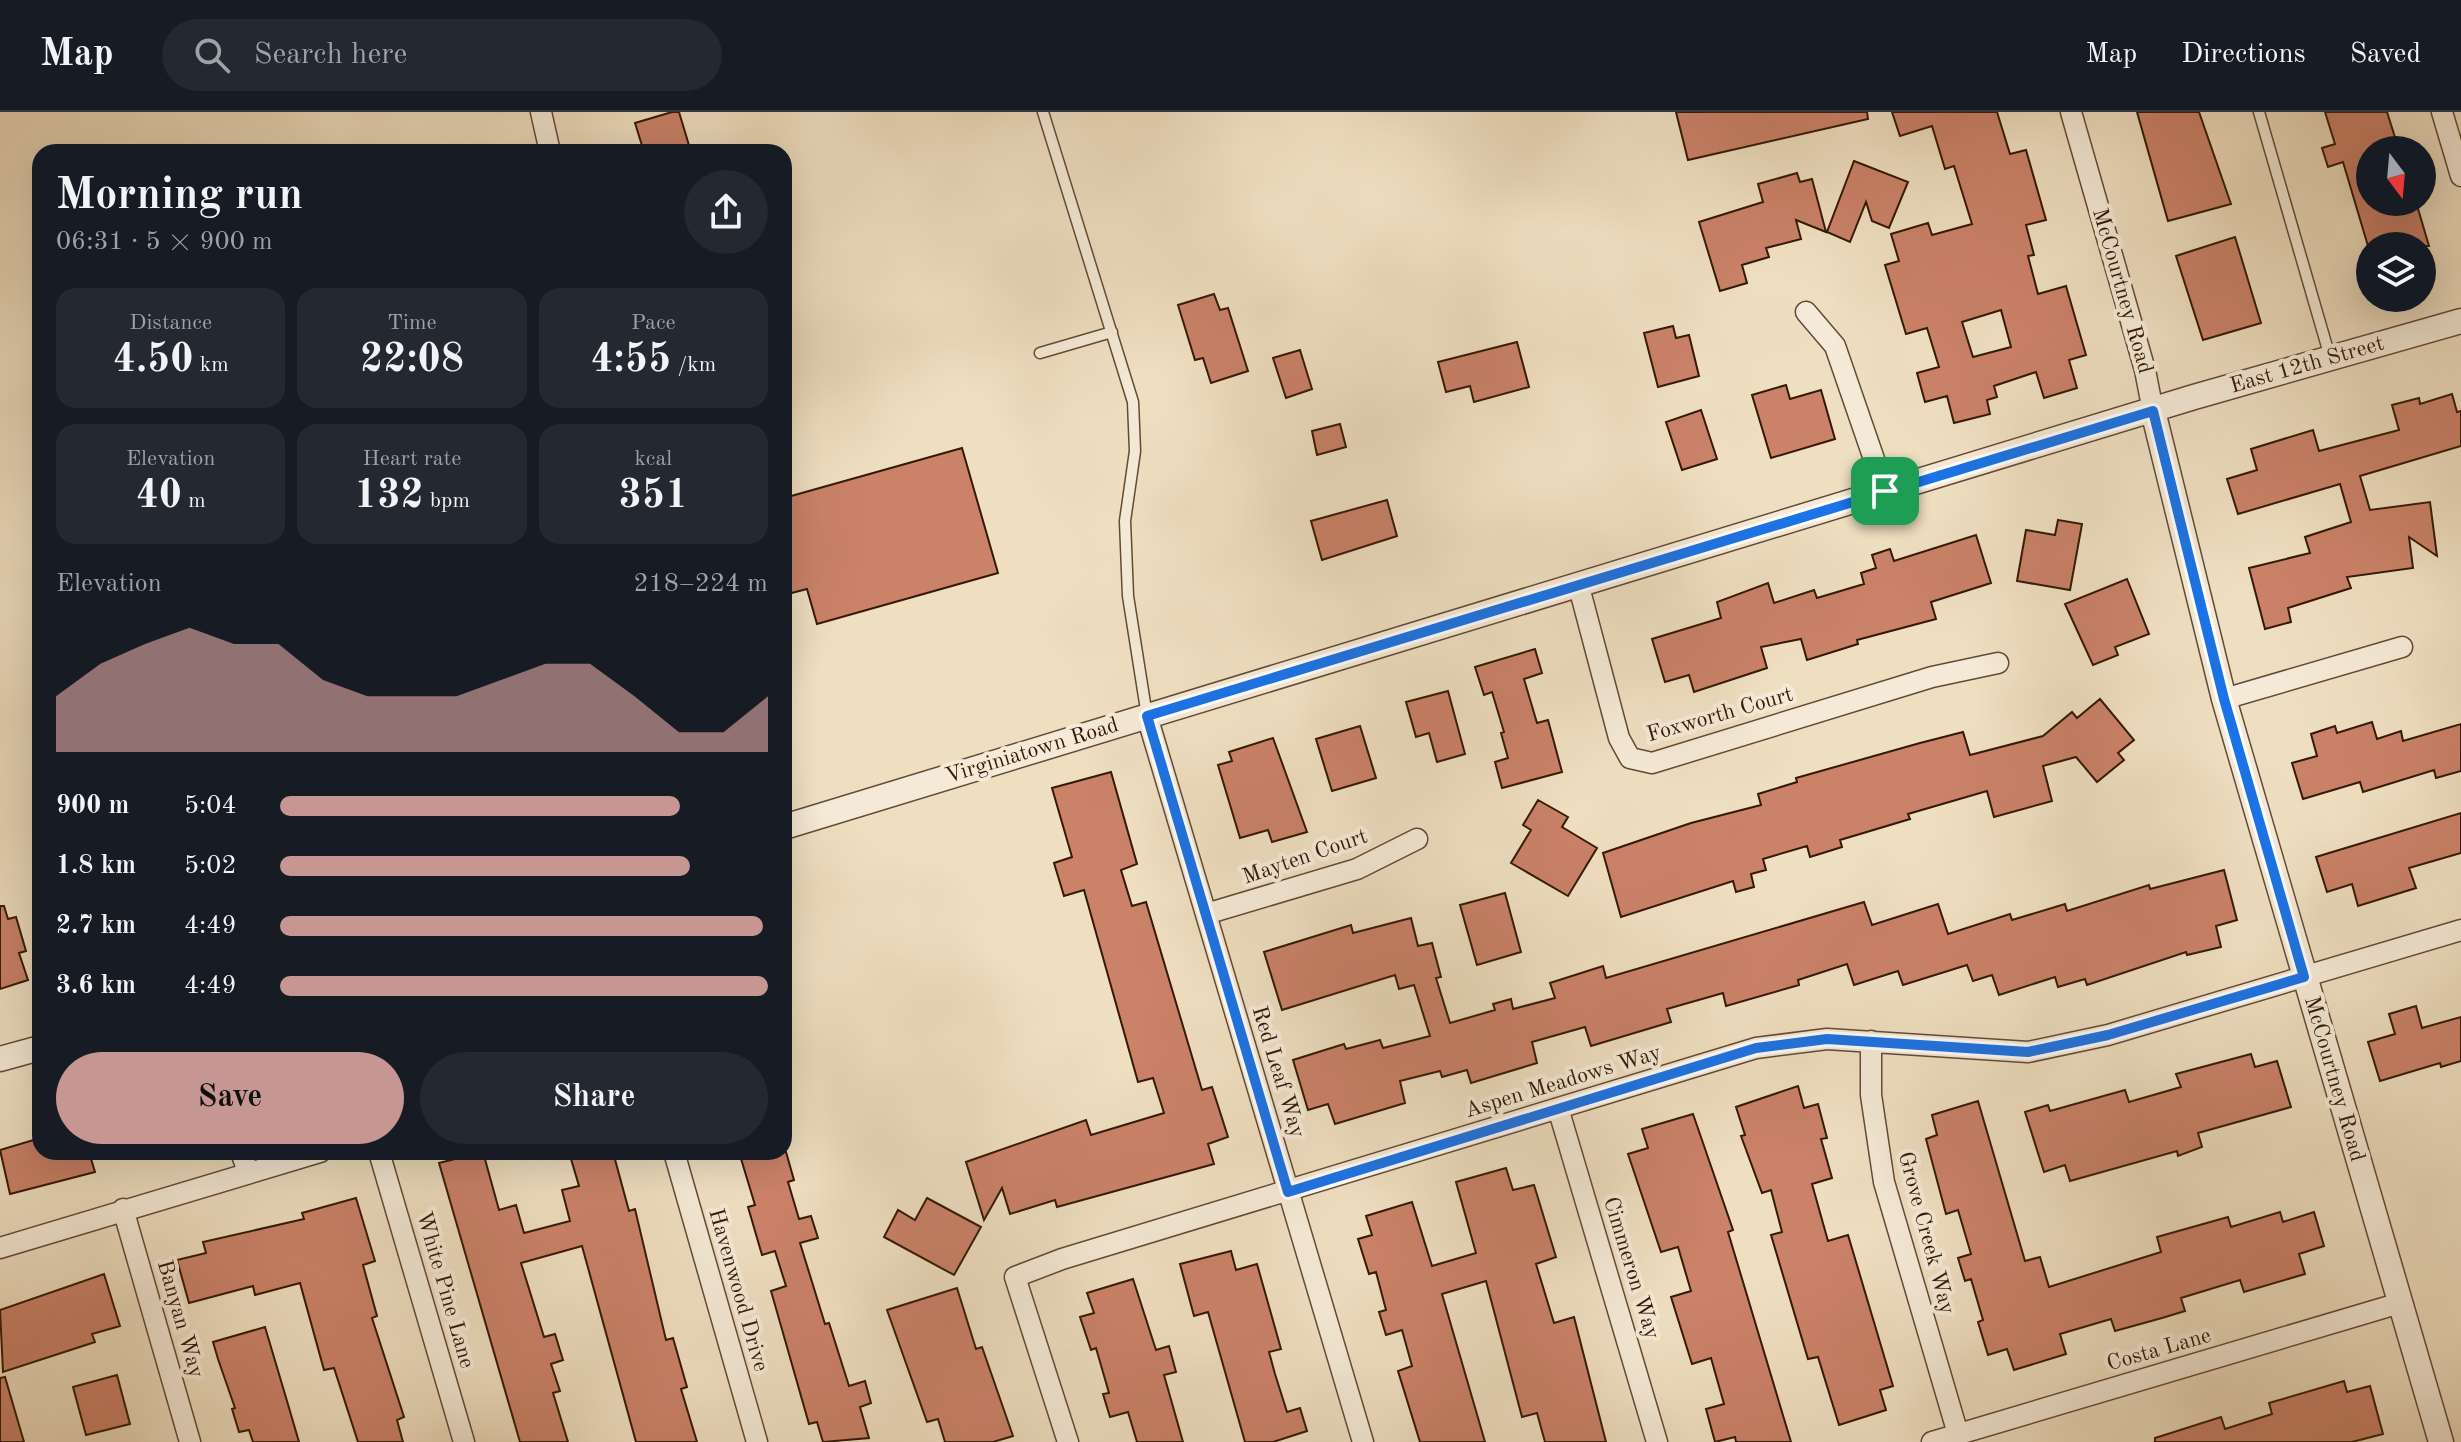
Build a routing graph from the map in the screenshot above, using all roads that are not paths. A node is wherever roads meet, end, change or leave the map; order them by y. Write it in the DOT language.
graph roads {
  1 [pos="541,112"];
  2 [pos="1043,112"];
  3 [pos="2071,112"];
  4 [pos="2259,112"];
  5 [pos="2442,112"];
  6 [pos="548,144"];
  7 [pos="2461,176"];
  8 [pos="1806,312"];
  9 [pos="2461,321"];
  10 [pos="1112,332"];
  11 [pos="1040,353"];
  12 [pos="2330,359"];
  13 [pos="2153,411"];
  14 [pos="1885,491"];
  15 [pos="1579,587"];
  16 [pos="2402,647"];
  17 [pos="1998,663"];
  18 [pos="2224,699"];
  19 [pos="1147,716"];
  20 [pos="792,825"];
  21 [pos="1417,839"];
  22 [pos="1206,914"];
  23 [pos="2461,930"];
  24 [pos="2304,977"];
  25 [pos="1871,1041"];
  26 [pos="32,1050"];
  27 [pos="0,1059"];
  28 [pos="1558,1108"];
  29 [pos="244,1160"];
  30 [pos="291,1160"];
  31 [pos="381,1160"];
  32 [pos="676,1160"];
  33 [pos="248,1172"];
  34 [pos="1288,1192"];
  35 [pos="123,1209"];
  36 [pos="0,1248"];
  37 [pos="2400,1303"];
  38 [pos="1958,1434"];
  39 [pos="190,1442"];
  40 [pos="464,1442"];
  41 [pos="757,1442"];
  42 [pos="1068,1442"];
  43 [pos="1363,1442"];
  44 [pos="1657,1442"];
  45 [pos="1932,1442"];
  46 [pos="2441,1442"];
  1 -- 6 [label="street"];
  2 -- 10 [label="lane"];
  3 -- 13 [label="street, McCourtney Road"];
  4 -- 12 [label="lane"];
  5 -- 7 [label="street"];
  8 -- 14 [label="street"];
  9 -- 12 [label="street, East 12th Street"];
  10 -- 11 [label="lane"];
  10 -- 19 [label="lane"];
  12 -- 13 [label="street, East 12th Street"];
  13 -- 14 [label="street, Virginiatown Road"];
  13 -- 18 [label="street, McCourtney Road"];
  14 -- 15 [label="street, Virginiatown Road"];
  15 -- 17 [label="street, Foxworth Court"];
  15 -- 19 [label="street, Virginiatown Road"];
  16 -- 18 [label="street"];
  18 -- 24 [label="street, McCourtney Road"];
  19 -- 20 [label="street, Virginiatown Road"];
  19 -- 22 [label="street, Red Leaf Way"];
  21 -- 22 [label="street, Mayten Court"];
  22 -- 34 [label="street, Red Leaf Way"];
  23 -- 24 [label="street, Aspen Meadows Way"];
  24 -- 25 [label="street, Aspen Meadows Way"];
  24 -- 37 [label="street, McCourtney Road"];
  25 -- 28 [label="street, Aspen Meadows Way"];
  25 -- 38 [label="street, Grove Creek Way"];
  26 -- 27 [label="street"];
  28 -- 34 [label="street, Aspen Meadows Way"];
  28 -- 44 [label="street, Cimmeron Way"];
  29 -- 33 [label="street"];
  30 -- 33 [label="street"];
  31 -- 40 [label="street, White Pine Lane"];
  32 -- 41 [label="street, Havenwood Drive"];
  33 -- 35 [label="street"];
  34 -- 42 [label="street, Aspen Meadows Way"];
  34 -- 43 [label="street, Red Leaf Way"];
  35 -- 36 [label="street"];
  35 -- 39 [label="street, Banyan Way"];
  37 -- 38 [label="street, Costa Lane"];
  37 -- 46 [label="street, McCourtney Road"];
  38 -- 45 [label="street, Costa Lane"];
}
